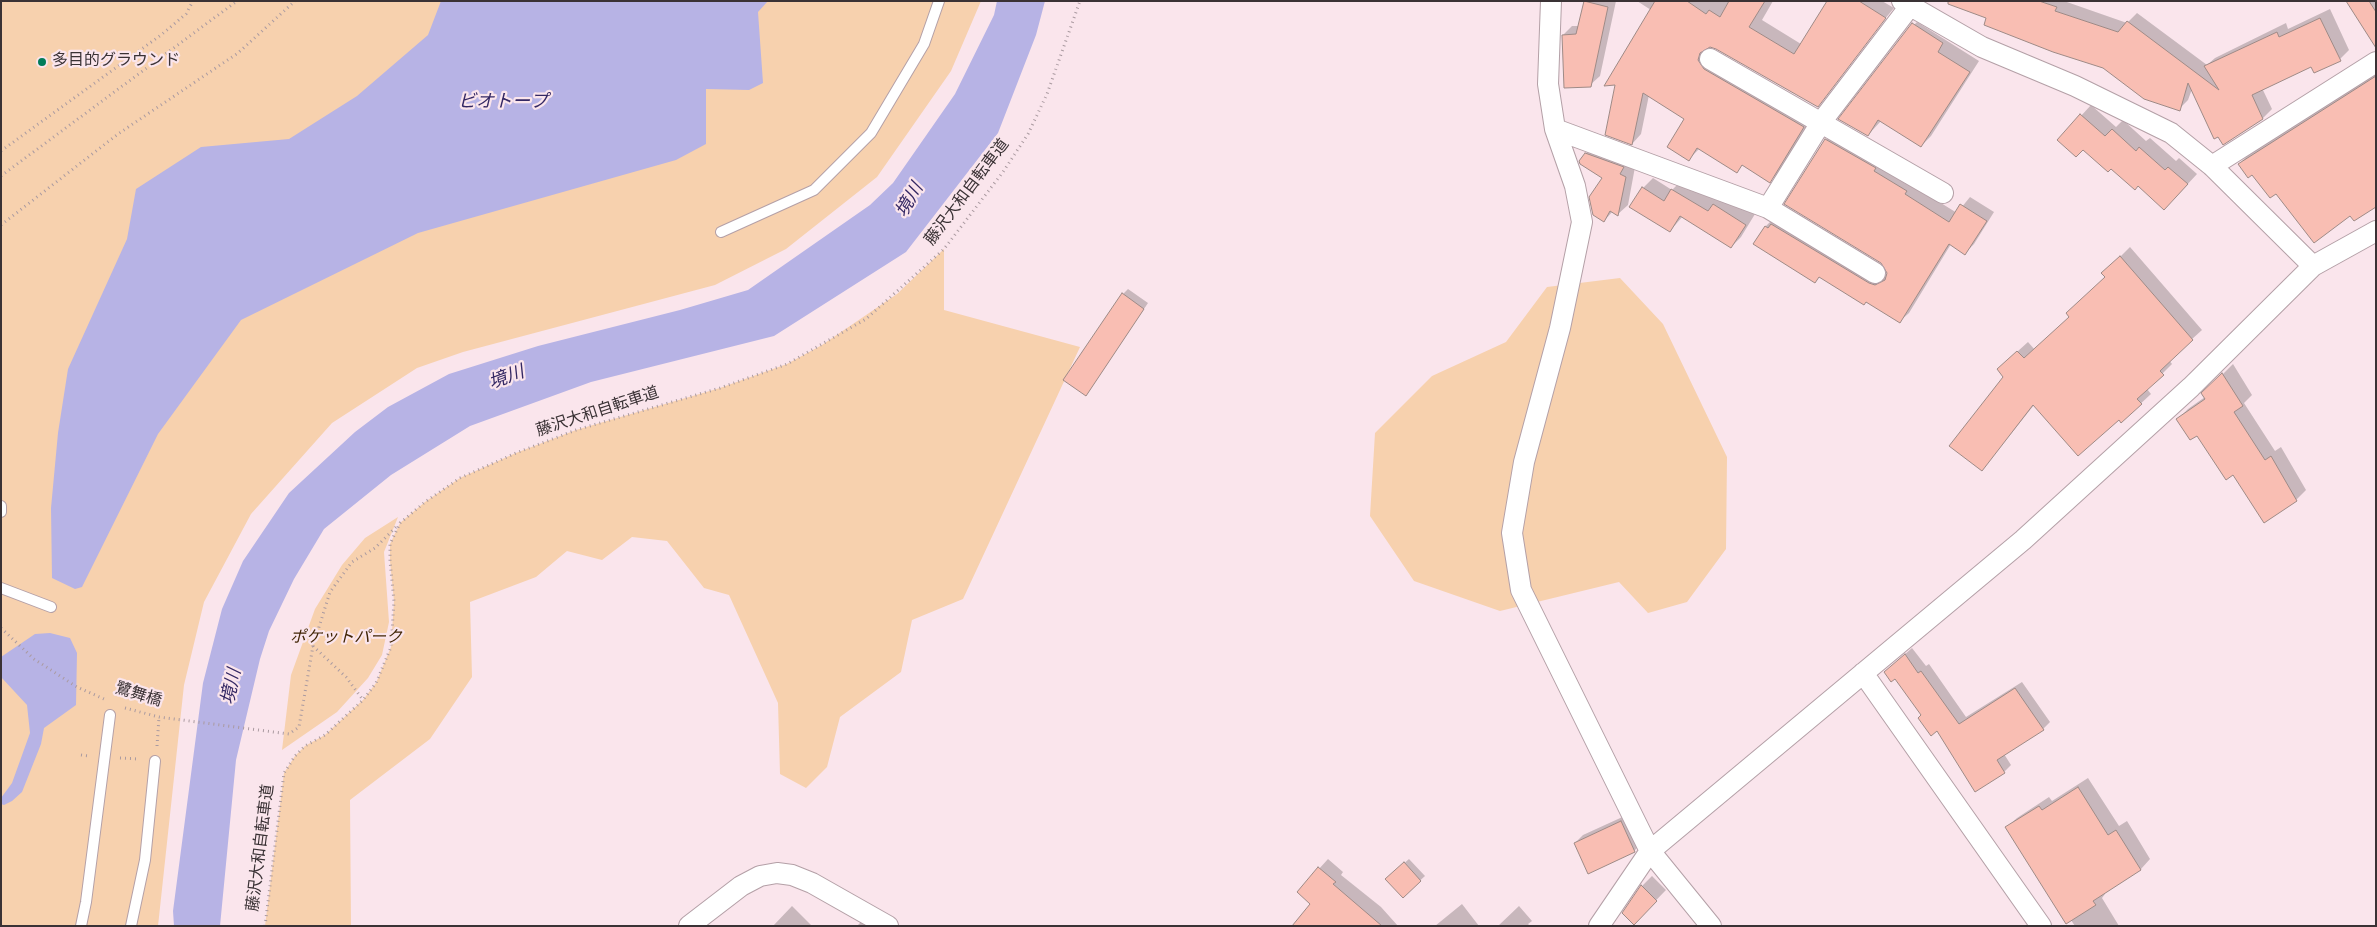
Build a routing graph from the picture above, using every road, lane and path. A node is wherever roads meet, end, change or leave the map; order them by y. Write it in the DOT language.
graph roads {
  1 [pos="193,1"];
  2 [pos="237,1"];
  3 [pos="294,1"];
  4 [pos="939,1"];
  5 [pos="1080,1"];
  6 [pos="1551,1"];
  7 [pos="1906,4"];
  8 [pos="1710,59"];
  9 [pos="2376,62"];
  10 [pos="1822,121"];
  11 [pos="1555,129"];
  12 [pos="1,151"];
  13 [pos="2212,166"];
  14 [pos="1,176"];
  15 [pos="1943,193"];
  16 [pos="1768,208"];
  17 [pos="1,225"];
  18 [pos="2376,231"];
  19 [pos="721,232"];
  20 [pos="2313,266"];
  21 [pos="1875,273"];
  22 [pos="1,506"];
  23 [pos="1,512"];
  24 [pos="400,523"];
  25 [pos="1,588"];
  26 [pos="51,607"];
  27 [pos="1,628"];
  28 [pos="313,646"];
  29 [pos="1863,673"];
  30 [pos="363,700"];
  31 [pos="112,703"];
  32 [pos="121,707"];
  33 [pos="110,715"];
  34 [pos="159,717"];
  35 [pos="155,761"];
  36 [pos="1650,851"];
  37 [pos="81,926"];
  38 [pos="131,926"];
  39 [pos="265,926"];
  40 [pos="689,926"];
  41 [pos="888,926"];
  42 [pos="1599,926"];
  43 [pos="1711,926"];
  44 [pos="2041,926"];
  1 -- 12 [label="path"];
  2 -- 14 [label="path"];
  3 -- 17 [label="path"];
  4 -- 19 [label="lane"];
  5 -- 24 [label="path, 藤沢大和自転車道"];
  6 -- 11 [label="street"];
  7 -- 10 [label="street"];
  7 -- 13 [label="street"];
  8 -- 10 [label="street"];
  9 -- 13 [label="street"];
  10 -- 15 [label="street"];
  10 -- 16 [label="street"];
  11 -- 16 [label="street"];
  11 -- 36 [label="street"];
  13 -- 20 [label="street"];
  16 -- 21 [label="street"];
  18 -- 20 [label="street"];
  20 -- 29 [label="street"];
  22 -- 23 [label="lane"];
  24 -- 28 [label="path"];
  24 -- 30 [label="path, 藤沢大和自転車道"];
  25 -- 26 [label="lane"];
  27 -- 31 [label="path, 鷺舞橋"];
  28 -- 30 [label="path"];
  28 -- 34 [label="path, 鷺舞橋"];
  29 -- 36 [label="street"];
  29 -- 44 [label="street"];
  30 -- 39 [label="path, 藤沢大和自転車道"];
  32 -- 34 [label="path, 鷺舞橋"];
  33 -- 37 [label="lane"];
  34 -- 35 [label="path"];
  35 -- 38 [label="lane"];
  36 -- 42 [label="street"];
  36 -- 43 [label="street"];
  40 -- 41 [label="street"];
}
